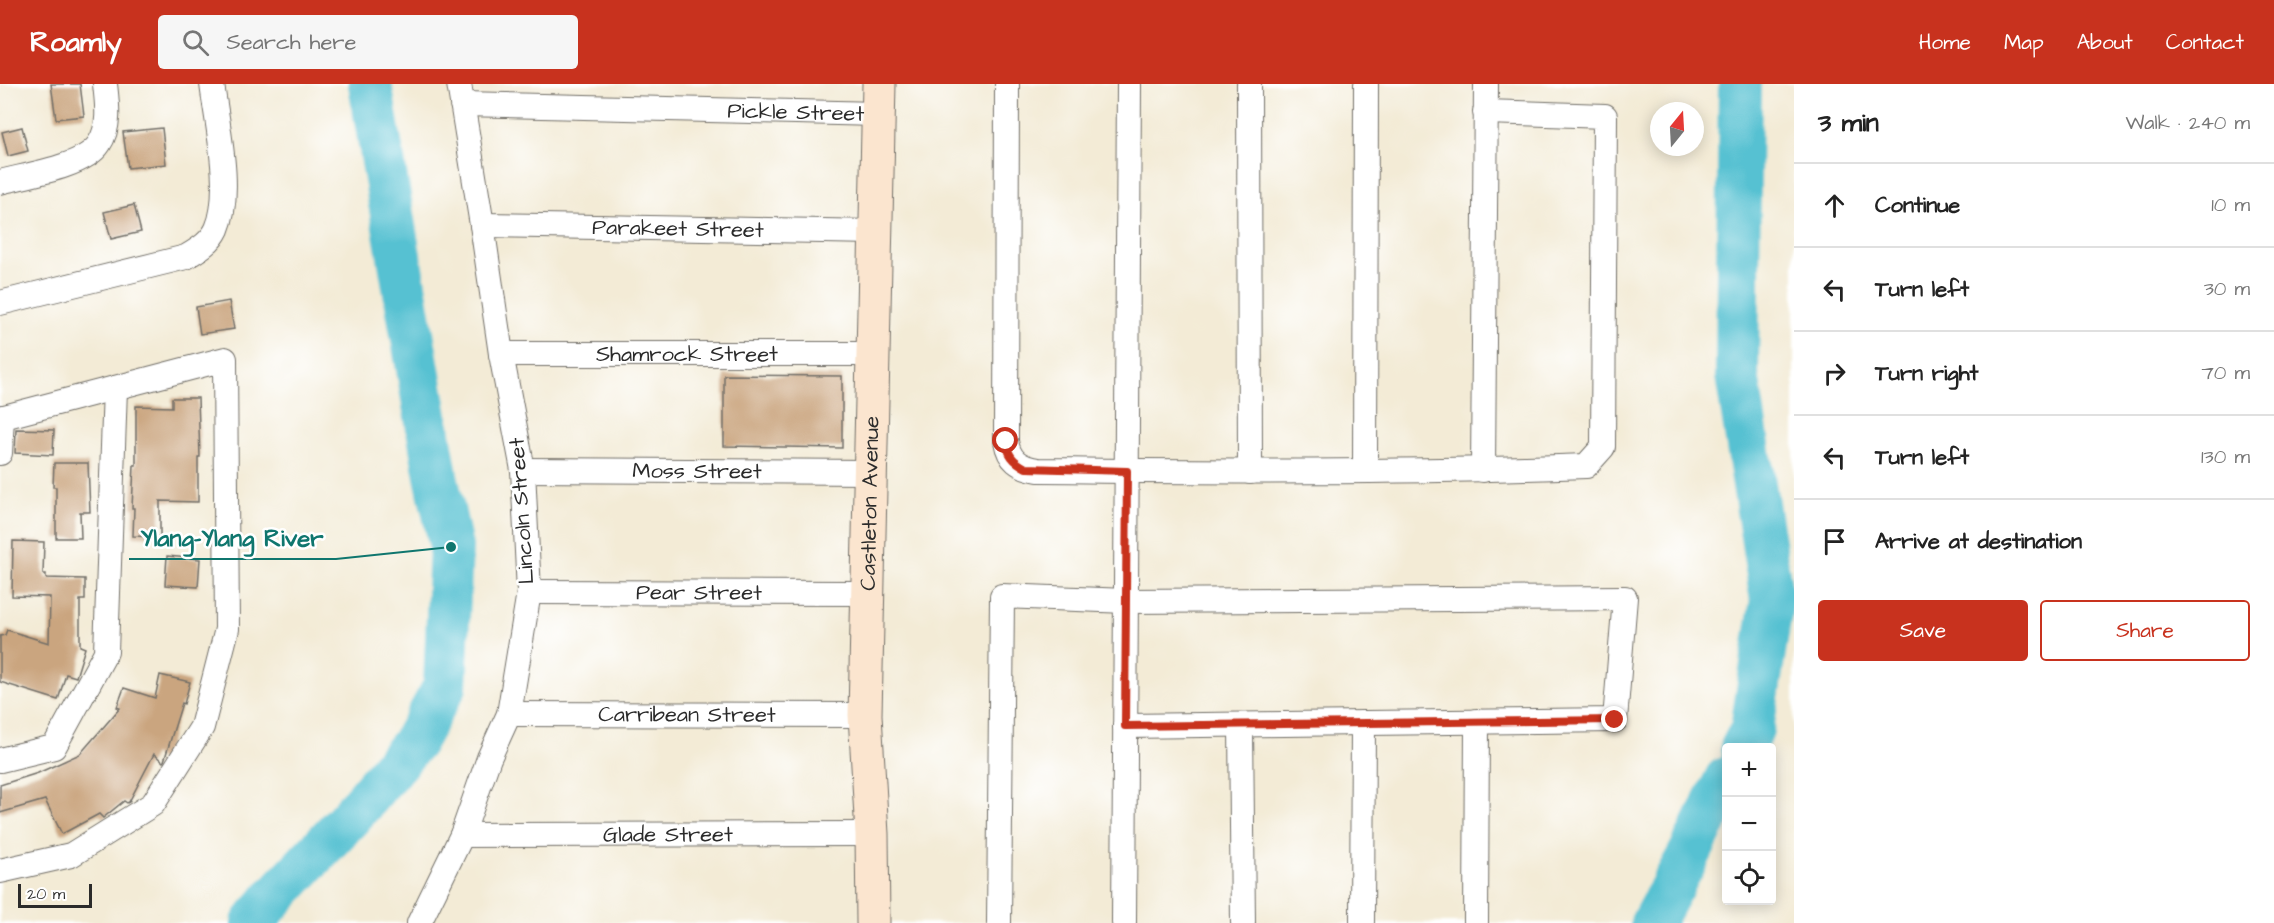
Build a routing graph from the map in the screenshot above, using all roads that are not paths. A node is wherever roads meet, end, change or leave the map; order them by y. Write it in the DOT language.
graph roads {
  1 [pos="105,84"];
  2 [pos="212,84"];
  3 [pos="1007,84"];
  4 [pos="1129,84"];
  5 [pos="1249,84"];
  6 [pos="1366,84"];
  7 [pos="1485,84"];
  8 [pos="460,94"];
  9 [pos="878,99"];
  10 [pos="1485,112"];
  11 [pos="0,182"];
  12 [pos="483,225"];
  13 [pos="876,232"];
  14 [pos="0,303"];
  15 [pos="501,354"];
  16 [pos="873,354"];
  17 [pos="114,388"];
  18 [pos="1,417"];
  19 [pos="0,453"];
  20 [pos="523,470"];
  21 [pos="1483,470"];
  22 [pos="1127,471"];
  23 [pos="1365,471"];
  24 [pos="870,472"];
  25 [pos="1250,472"];
  26 [pos="529,592"];
  27 [pos="868,593"];
  28 [pos="1126,601"];
  29 [pos="509,714"];
  30 [pos="865,715"];
  31 [pos="1477,721"];
  32 [pos="1363,723"];
  33 [pos="1240,725"];
  34 [pos="1125,726"];
  35 [pos="0,760"];
  36 [pos="872,834"];
  37 [pos="462,835"];
  38 [pos="0,872"];
  39 [pos="419,923"];
  40 [pos="873,923"];
  41 [pos="999,923"];
  42 [pos="1124,923"];
  43 [pos="1243,923"];
  44 [pos="1362,923"];
  45 [pos="1476,923"];
  1 -- 11 [label="street"];
  2 -- 14 [label="street"];
  3 -- 22 [label="street"];
  4 -- 22 [label="street"];
  5 -- 25 [label="street"];
  6 -- 23 [label="street"];
  7 -- 10 [label="street"];
  8 -- 9 [label="street, Pickle Street"];
  8 -- 12 [label="street, Lincoln Street"];
  9 -- 13 [label="street, Castleton Avenue"];
  10 -- 21 [label="street"];
  10 -- 21 [label="street"];
  12 -- 13 [label="street, Parakeet Street"];
  12 -- 15 [label="street, Lincoln Street"];
  13 -- 16 [label="street, Castleton Avenue"];
  15 -- 16 [label="street, Shamrock Street"];
  15 -- 20 [label="street, Lincoln Street"];
  16 -- 24 [label="street, Castleton Avenue"];
  17 -- 18 [label="street"];
  17 -- 35 [label="street"];
  17 -- 38 [label="street"];
  18 -- 19 [label="street"];
  20 -- 24 [label="street, Moss Street"];
  20 -- 26 [label="street, Lincoln Street"];
  21 -- 23 [label="street"];
  22 -- 25 [label="street"];
  22 -- 28 [label="street"];
  23 -- 25 [label="street"];
  24 -- 27 [label="street, Castleton Avenue"];
  26 -- 27 [label="street, Pear Street"];
  26 -- 29 [label="street, Lincoln Street"];
  27 -- 30 [label="street, Castleton Avenue"];
  28 -- 31 [label="street"];
  28 -- 34 [label="street"];
  28 -- 41 [label="street"];
  29 -- 30 [label="street, Carribean Street"];
  29 -- 37 [label="street, Lincoln Street"];
  30 -- 36 [label="street, Castleton Avenue"];
  31 -- 32 [label="street"];
  31 -- 45 [label="street"];
  32 -- 33 [label="street"];
  32 -- 44 [label="street"];
  33 -- 34 [label="street"];
  33 -- 43 [label="street"];
  34 -- 42 [label="street"];
  36 -- 37 [label="street, Glade Street"];
  36 -- 40 [label="street, Castleton Avenue"];
  37 -- 39 [label="street, Lincoln Street"];
}
